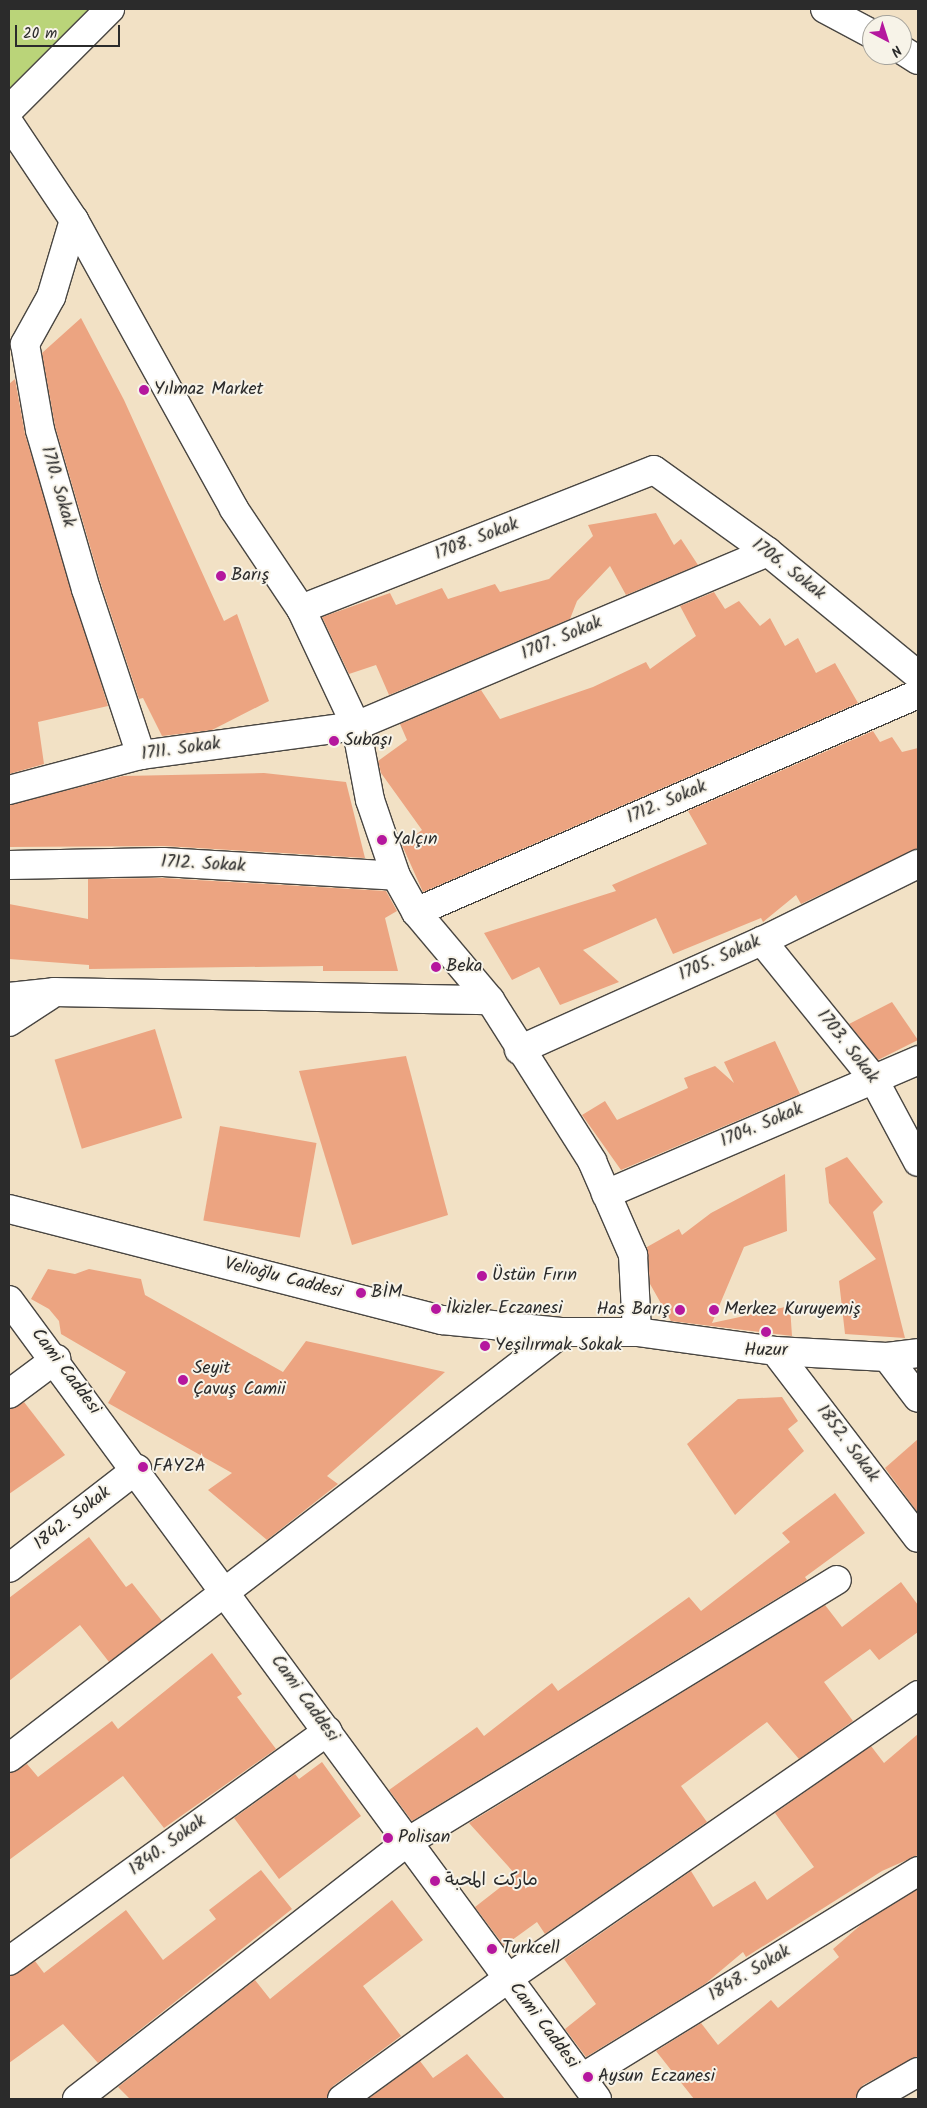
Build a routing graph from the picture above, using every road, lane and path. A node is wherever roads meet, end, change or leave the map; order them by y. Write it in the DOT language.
graph roads {
  1 [pos="110,9"];
  2 [pos="825,9"];
  3 [pos="859,22"];
  4 [pos="9,110"];
  5 [pos="9,123"];
  6 [pos="74,220"];
  7 [pos="654,470"];
  8 [pos="768,552"];
  9 [pos="300,609"];
  10 [pos="918,675"];
  11 [pos="918,694"];
  12 [pos="356,726"];
  13 [pos="141,755"];
  14 [pos="9,790"];
  15 [pos="918,864"];
  16 [pos="9,865"];
  17 [pos="396,876"];
  18 [pos="416,912"];
  19 [pos="762,941"];
  20 [pos="54,992"];
  21 [pos="9,997"];
  22 [pos="490,1000"];
  23 [pos="9,1022"];
  24 [pos="519,1050"];
  25 [pos="918,1060"];
  26 [pos="873,1078"];
  27 [pos="918,1162"];
  28 [pos="606,1194"];
  29 [pos="9,1209"];
  30 [pos="9,1300"];
  31 [pos="563,1332"];
  32 [pos="637,1332"];
  33 [pos="775,1351"];
  34 [pos="918,1354"];
  35 [pos="887,1357"];
  36 [pos="56,1359"];
  37 [pos="9,1394"];
  38 [pos="918,1398"];
  39 [pos="137,1469"];
  40 [pos="918,1538"];
  41 [pos="9,1568"];
  42 [pos="838,1580"];
  43 [pos="226,1591"];
  44 [pos="918,1695"];
  45 [pos="328,1731"];
  46 [pos="9,1758"];
  47 [pos="409,1841"];
  48 [pos="918,1871"];
  49 [pos="9,1961"];
  50 [pos="507,1979"];
  51 [pos="918,2072"];
  52 [pos="582,2078"];
  53 [pos="77,2099"];
  54 [pos="342,2099"];
  55 [pos="597,2099"];
  56 [pos="872,2099"];
  1 -- 4 [label="street"];
  2 -- 3 [label="street"];
  5 -- 6 [label="street"];
  6 -- 9 [label="street"];
  6 -- 13 [label="street, 1710. Sokak"];
  7 -- 8 [label="street, 1706. Sokak"];
  7 -- 9 [label="street, 1708. Sokak"];
  8 -- 10 [label="street, 1706. Sokak"];
  8 -- 12 [label="street, 1707. Sokak"];
  9 -- 12 [label="street"];
  11 -- 18 [label="street, 1712. Sokak"];
  12 -- 13 [label="street, 1711. Sokak"];
  12 -- 17 [label="street"];
  13 -- 14 [label="street, 1711. Sokak"];
  15 -- 19 [label="street, 1705. Sokak"];
  16 -- 17 [label="street, 1712. Sokak"];
  17 -- 18 [label="street"];
  18 -- 22 [label="street"];
  19 -- 24 [label="street, 1705. Sokak"];
  19 -- 26 [label="street, 1703. Sokak"];
  20 -- 21 [label="street"];
  20 -- 22 [label="street"];
  20 -- 23 [label="street"];
  22 -- 24 [label="street"];
  24 -- 28 [label="street"];
  25 -- 26 [label="street, 1704. Sokak"];
  26 -- 27 [label="street, 1703. Sokak"];
  26 -- 28 [label="street, 1704. Sokak"];
  28 -- 32 [label="street"];
  29 -- 31 [label="street, Velioğlu Caddesi"];
  30 -- 36 [label="street, Cami Caddesi"];
  31 -- 32 [label="street, Velioğlu Caddesi"];
  31 -- 43 [label="street"];
  32 -- 33 [label="street, Velioğlu Caddesi"];
  33 -- 35 [label="street, Velioğlu Caddesi"];
  33 -- 40 [label="street, 1852. Sokak"];
  34 -- 35 [label="street, Velioğlu Caddesi"];
  35 -- 38 [label="street"];
  36 -- 37 [label="street"];
  36 -- 39 [label="street, Cami Caddesi"];
  39 -- 41 [label="street, 1842. Sokak"];
  39 -- 43 [label="street, Cami Caddesi"];
  42 -- 47 [label="street"];
  43 -- 45 [label="street, Cami Caddesi"];
  43 -- 46 [label="street"];
  44 -- 50 [label="street"];
  45 -- 47 [label="street, Cami Caddesi"];
  45 -- 49 [label="street, 1840. Sokak"];
  47 -- 50 [label="street, Cami Caddesi"];
  47 -- 53 [label="street"];
  48 -- 52 [label="street, 1848. Sokak"];
  50 -- 52 [label="street, Cami Caddesi"];
  50 -- 54 [label="street"];
  51 -- 56 [label="street"];
  52 -- 55 [label="street, Cami Caddesi"];
}
